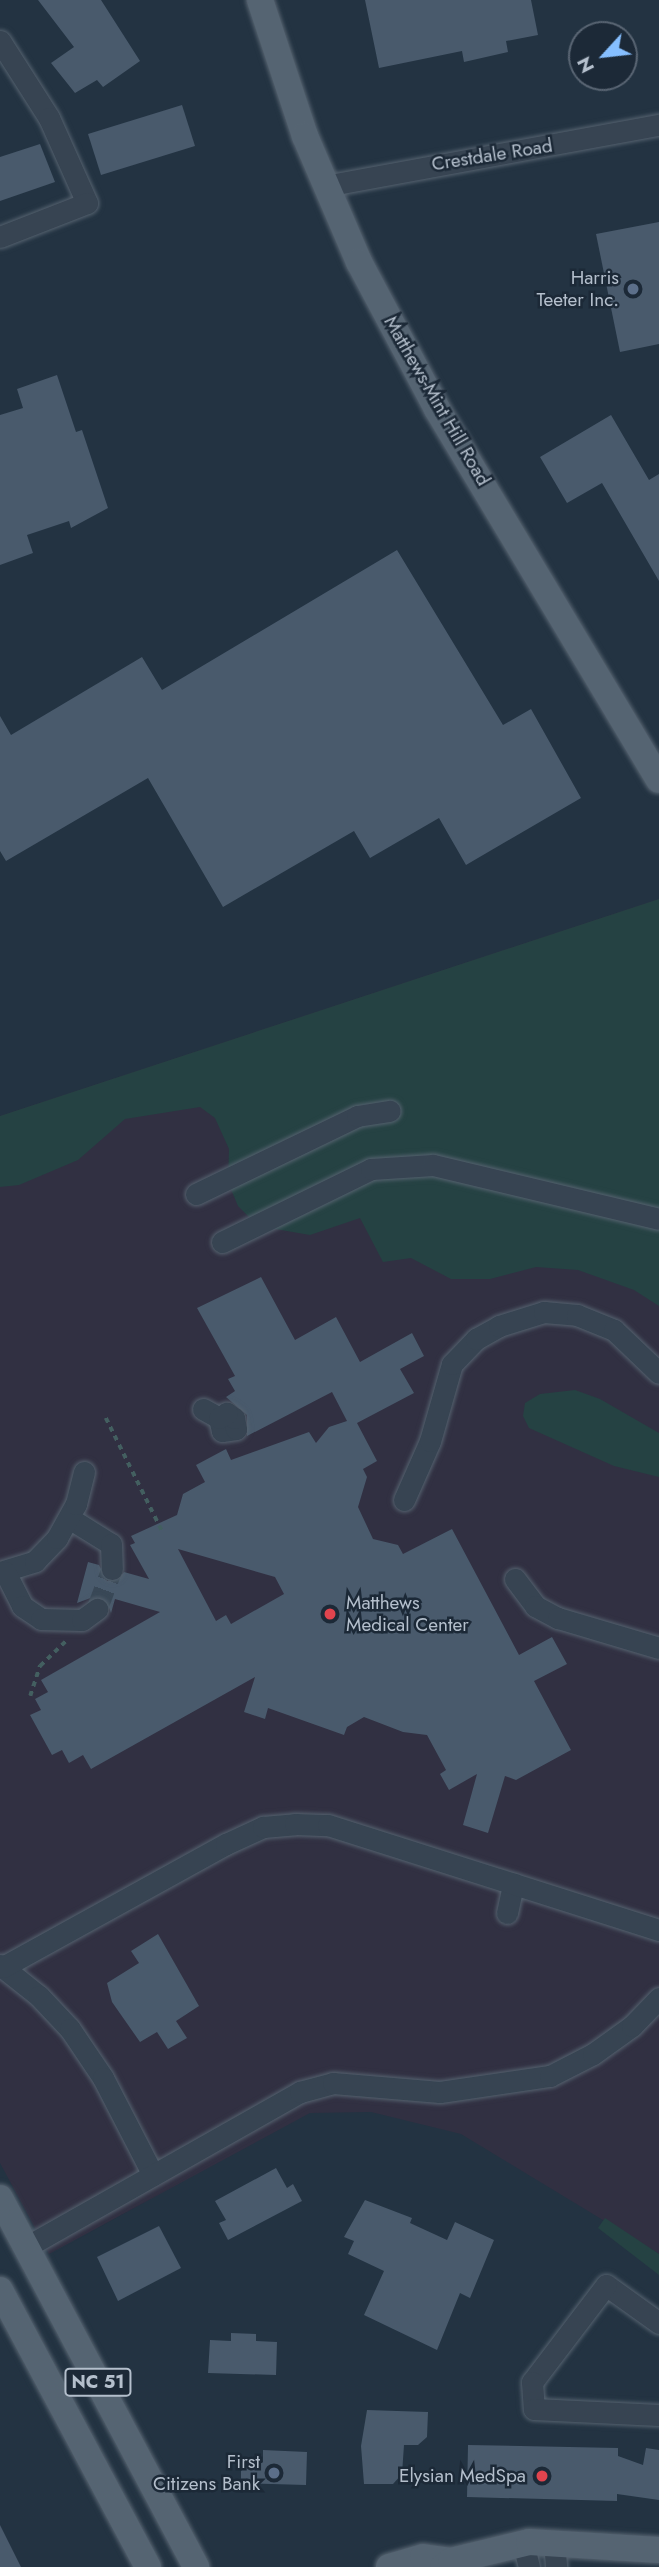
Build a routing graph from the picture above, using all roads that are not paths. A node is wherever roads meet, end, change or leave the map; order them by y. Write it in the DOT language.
graph roads {
  1 [pos="260,0"];
  2 [pos="0,41"];
  3 [pos="659,125"];
  4 [pos="325,186"];
  5 [pos="0,237"];
  6 [pos="659,780"];
  7 [pos="390,1111"];
  8 [pos="196,1194"];
  9 [pos="659,1219"];
  10 [pos="222,1242"];
  11 [pos="659,1373"];
  12 [pos="84,1472"];
  13 [pos="404,1500"];
  14 [pos="68,1518"];
  15 [pos="112,1569"];
  16 [pos="3,1572"];
  17 [pos="516,1579"];
  18 [pos="97,1609"];
  19 [pos="659,1648"];
  20 [pos="513,1884"];
  21 [pos="507,1913"];
  22 [pos="659,1930"];
  23 [pos="2,1966"];
  24 [pos="659,1998"];
  25 [pos="153,2175"];
  26 [pos="0,2197"];
  27 [pos="26,2247"];
  28 [pos="0,2290"];
  29 [pos="659,2323"];
  30 [pos="659,2415"];
  31 [pos="659,2550"];
  32 [pos="526,2555"];
  33 [pos="555,2555"];
  34 [pos="447,2564"];
  35 [pos="148,2567"];
  36 [pos="196,2567"];
  37 [pos="390,2567"];
  1 -- 4 [label="main road, Matthews-Mint Hill Road"];
  2 -- 5 [label="street"];
  3 -- 4 [label="street, Crestdale Road"];
  4 -- 6 [label="main road, Matthews-Mint Hill Road"];
  7 -- 8 [label="street"];
  9 -- 10 [label="street"];
  11 -- 13 [label="street"];
  12 -- 14 [label="street"];
  14 -- 15 [label="street"];
  14 -- 16 [label="street"];
  16 -- 18 [label="street"];
  17 -- 19 [label="street"];
  20 -- 21 [label="street"];
  20 -- 22 [label="street"];
  20 -- 23 [label="street"];
  23 -- 25 [label="street"];
  24 -- 25 [label="street"];
  25 -- 27 [label="street"];
  26 -- 27 [label="main road, NC 51"];
  27 -- 36 [label="main road, NC 51"];
  28 -- 35 [label="main road, NC 51"];
  29 -- 30 [label="street"];
  31 -- 33 [label="main road"];
  32 -- 33 [label="main road"];
  32 -- 34 [label="main road"];
  34 -- 37 [label="main road"];
}
